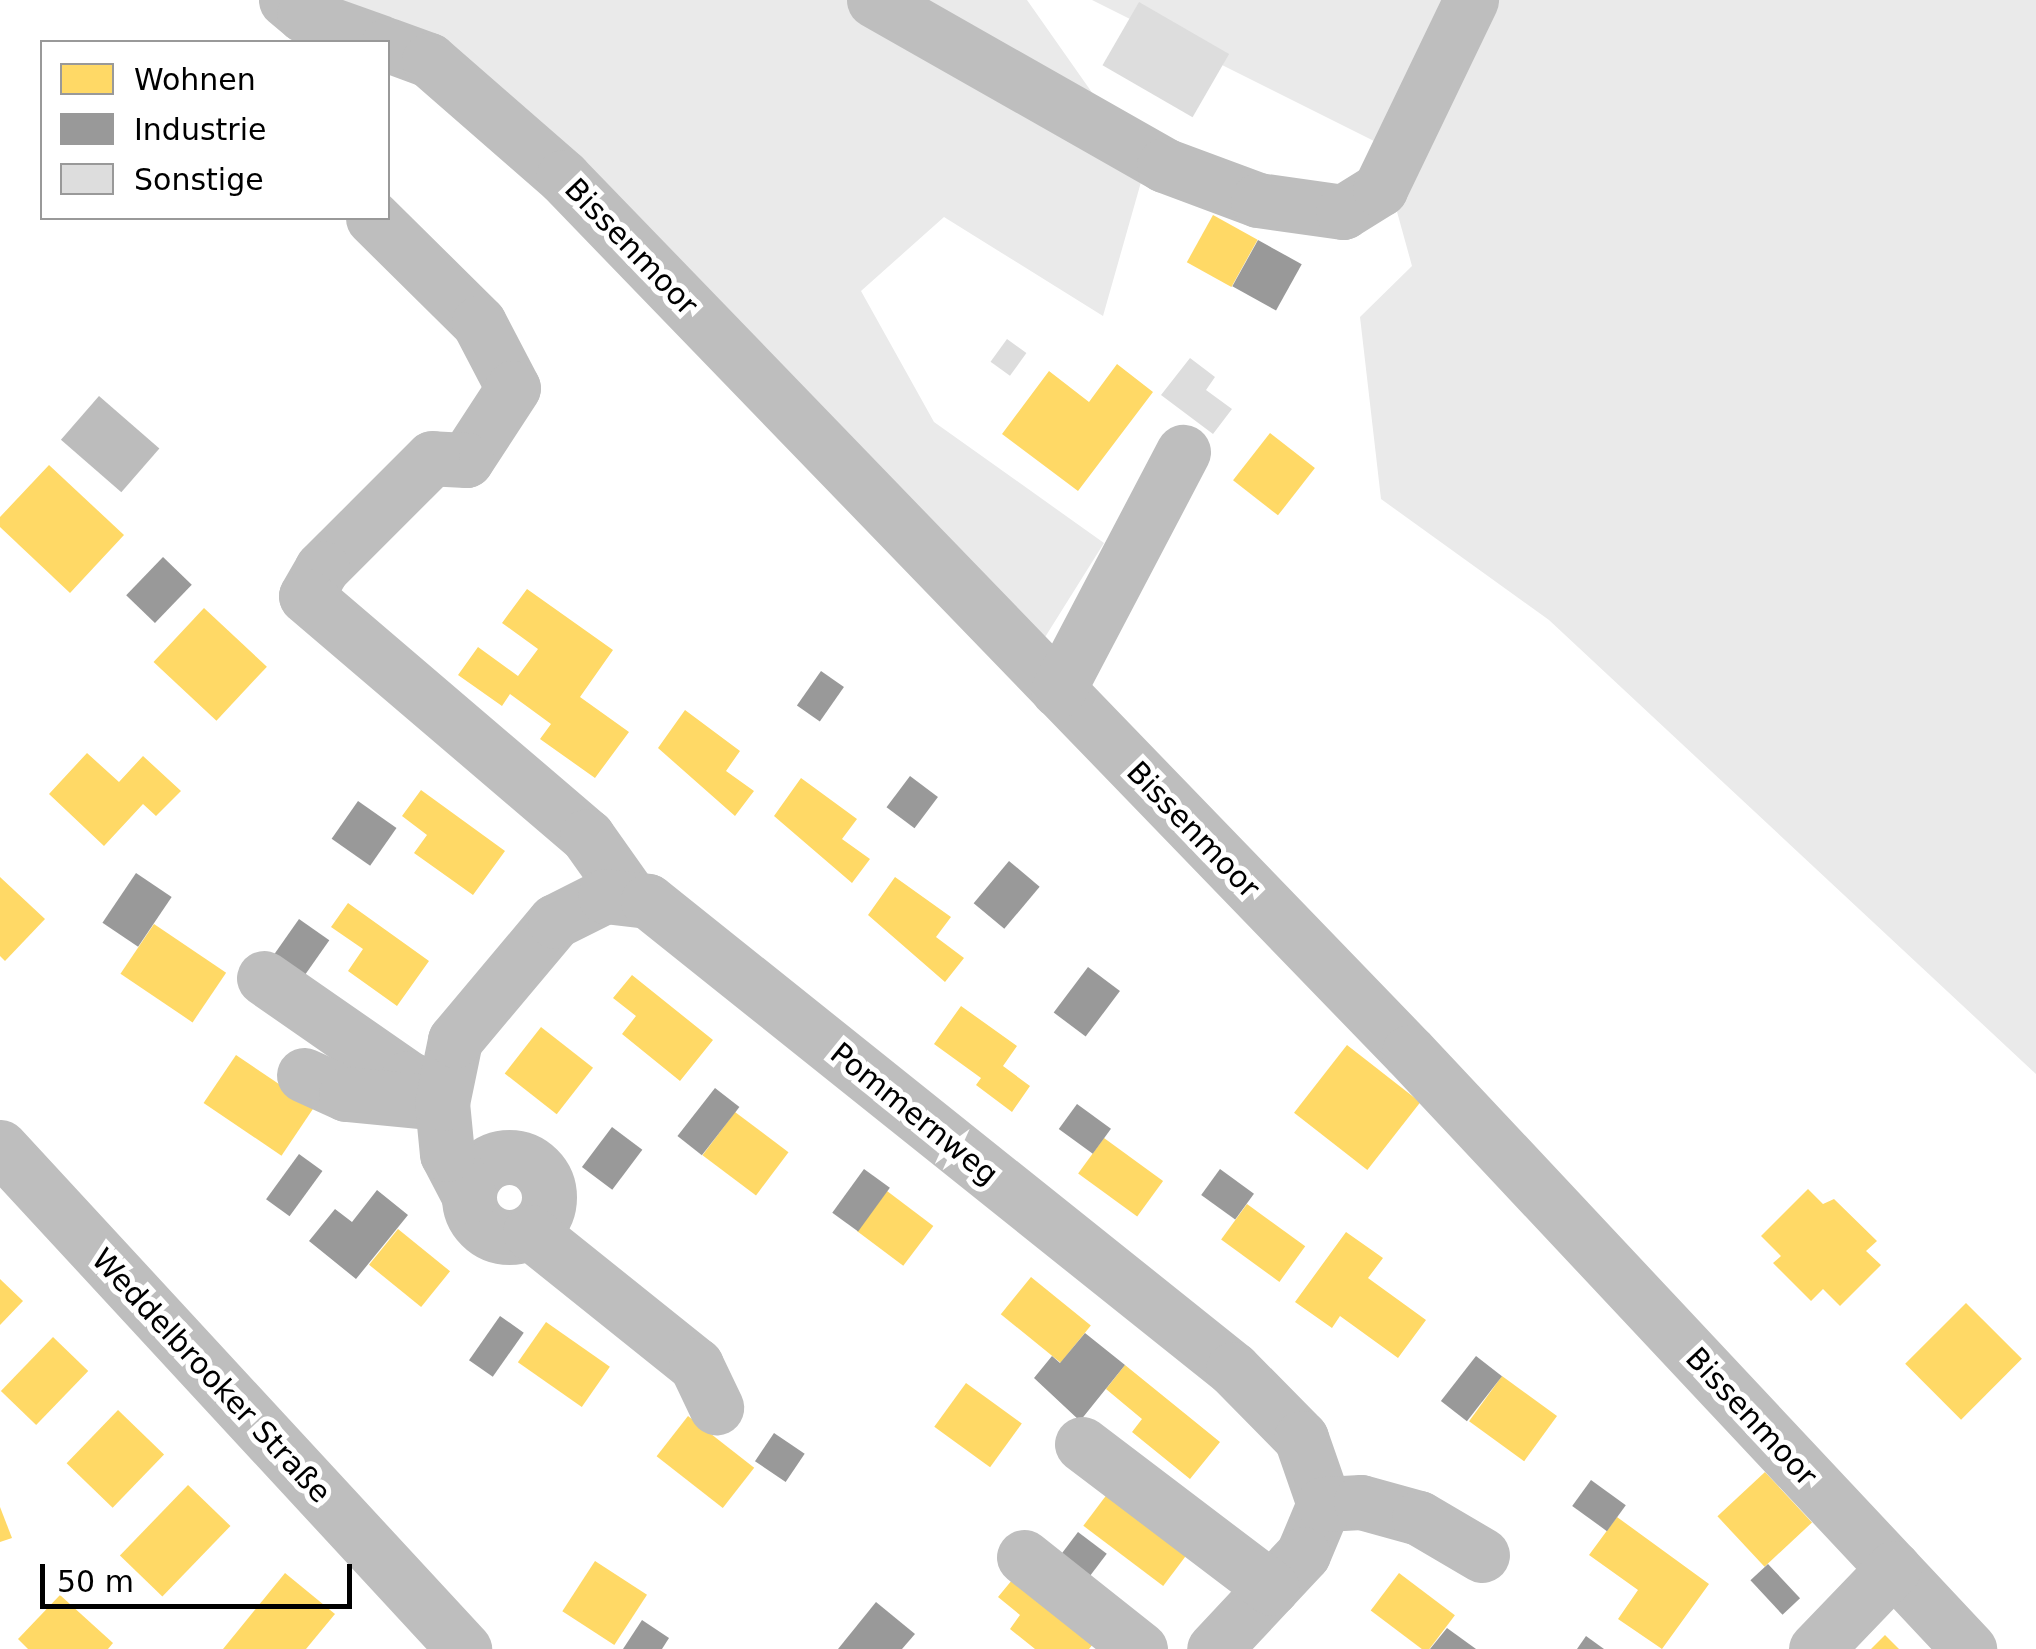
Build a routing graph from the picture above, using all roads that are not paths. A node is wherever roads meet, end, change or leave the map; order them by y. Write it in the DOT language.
graph roads {
  1 [pos="874,0"];
  2 [pos="1471,0"];
  3 [pos="302,19"];
  4 [pos="373,40"];
  5 [pos="390,46"];
  6 [pos="375,220"];
  7 [pos="1183,452"];
  8 [pos="1058,690"];
  9 [pos="628,894"];
  10 [pos="264,978"];
  11 [pos="304,1075"];
  12 [pos="442,1098"];
  13 [pos="0,1148"];
  14 [pos="716,1406"];
  15 [pos="1082,1444"];
  16 [pos="1324,1504"];
  17 [pos="1482,1554"];
  18 [pos="1024,1557"];
  19 [pos="1894,1568"];
  20 [pos="1272,1588"];
  21 [pos="464,1649"];
  22 [pos="1140,1649"];
  23 [pos="1214,1649"];
  24 [pos="1816,1649"];
  25 [pos="1970,1649"];
  1 -- 2 [label="street"];
  3 -- 4 [label="street"];
  5 -- 8 [label="street, Bissenmoor"];
  6 -- 9 [label="street"];
  7 -- 8 [label="street"];
  8 -- 19 [label="street, Bissenmoor"];
  9 -- 12 [label="street"];
  9 -- 16 [label="street, Pommernweg"];
  10 -- 12 [label="street"];
  11 -- 12 [label="street"];
  12 -- 14 [label="street"];
  13 -- 21 [label="street, Weddelbrooker Straße"];
  15 -- 20 [label="street"];
  16 -- 17 [label="street"];
  16 -- 20 [label="street"];
  18 -- 22 [label="street"];
  19 -- 24 [label="street"];
  19 -- 25 [label="street, Bissenmoor"];
  20 -- 23 [label="street"];
}
